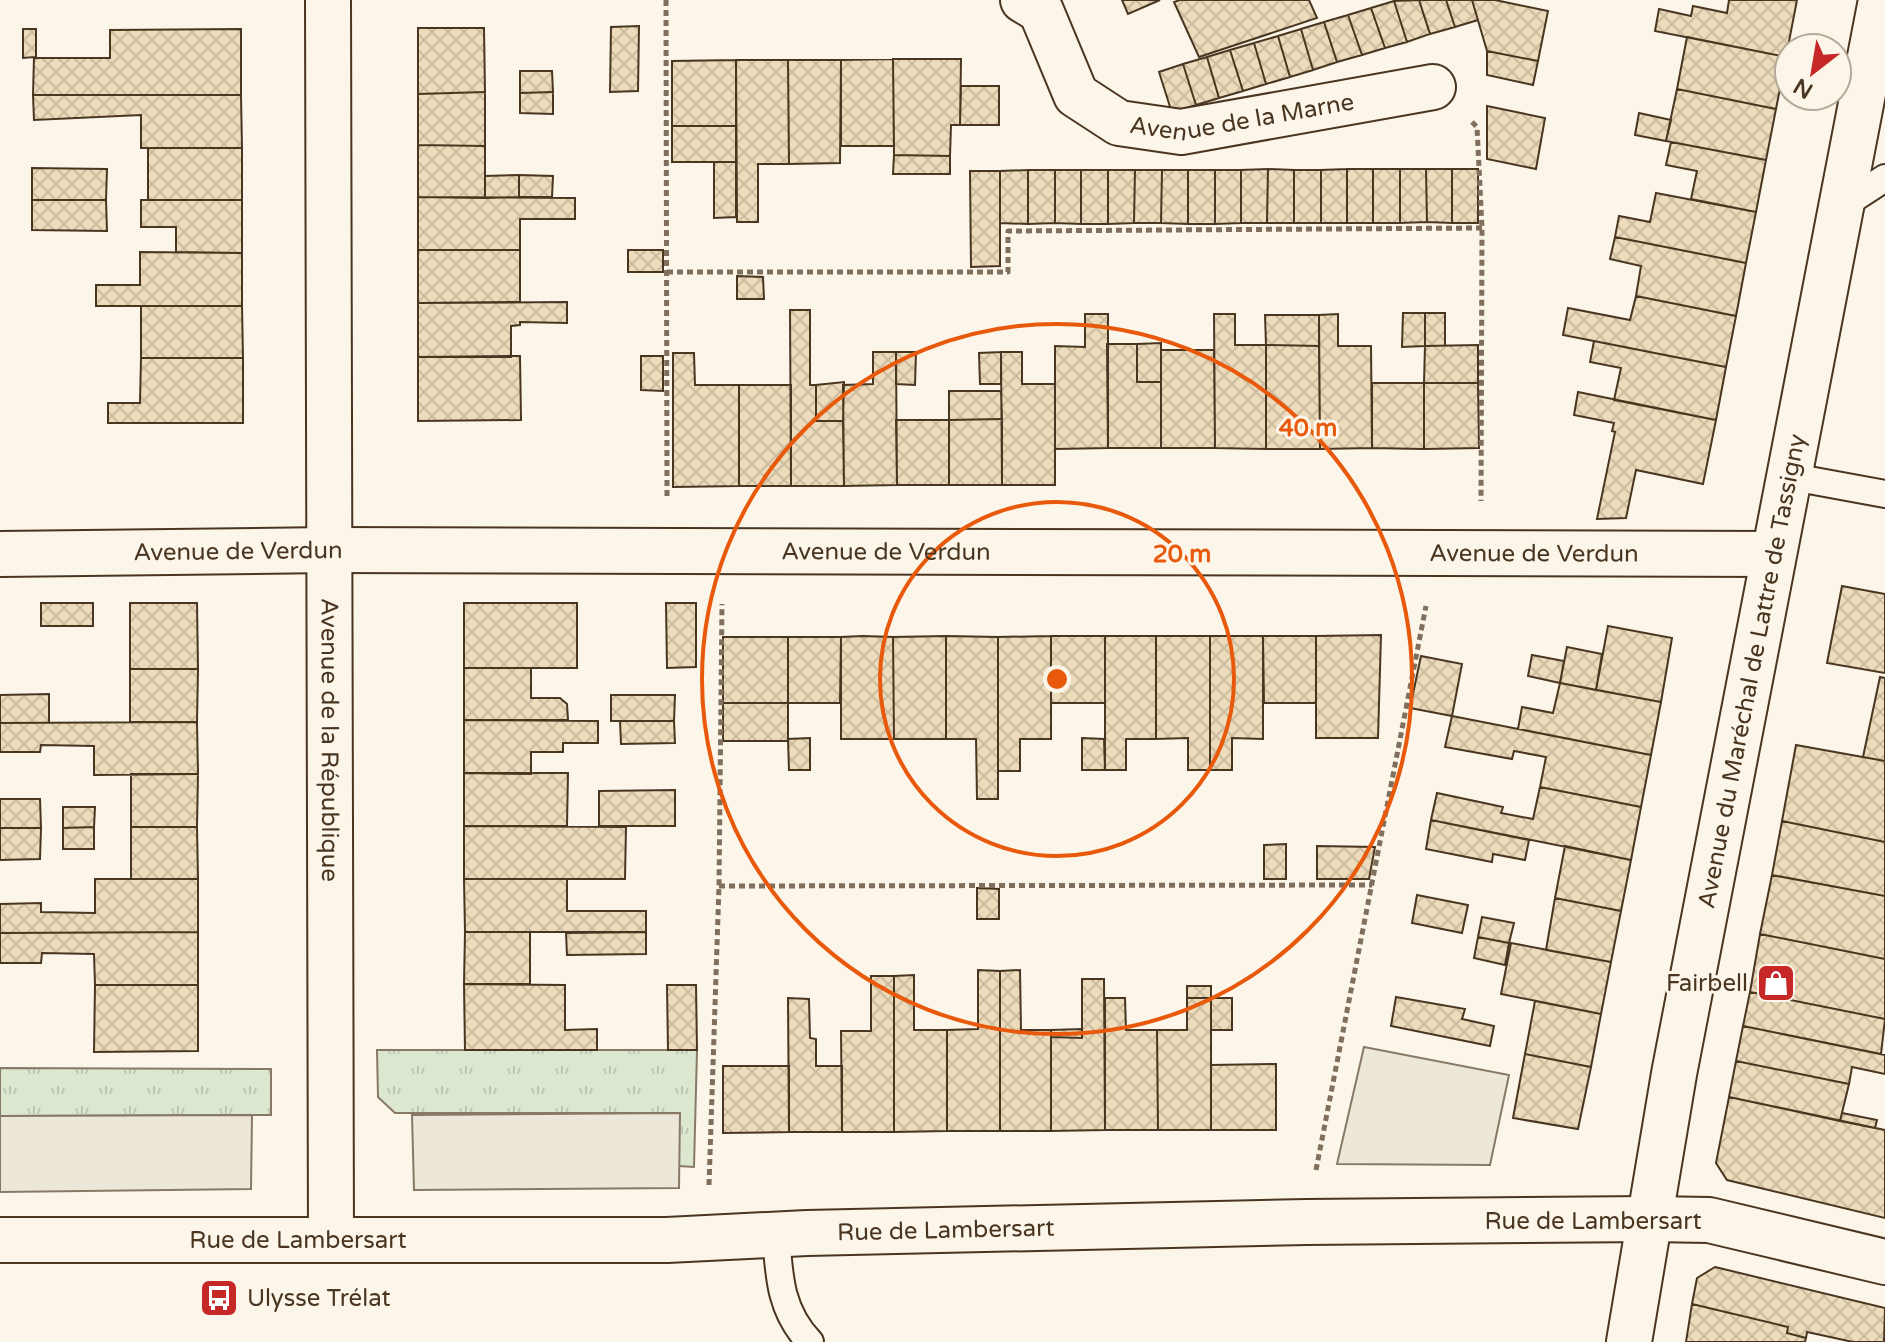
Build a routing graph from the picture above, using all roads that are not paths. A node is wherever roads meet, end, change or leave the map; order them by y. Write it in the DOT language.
graph roads {
  1 [pos="328,0"];
  2 [pos="1881,0"];
  3 [pos="1038,4"];
  4 [pos="1433,87"];
  5 [pos="1885,178"];
  6 [pos="1842,206"];
  7 [pos="1787,476"];
  8 [pos="1885,494"];
  9 [pos="328,550"];
  10 [pos="0,554"];
  11 [pos="1773,554"];
  12 [pos="1650,1219"];
  13 [pos="776,1235"];
  14 [pos="331,1239"];
  15 [pos="0,1240"];
  16 [pos="1885,1262"];
  17 [pos="810,1342"];
  18 [pos="1629,1342"];
  1 -- 9 [label="street, Avenue de la République"];
  2 -- 6 [label="street, Avenue du Maréchal de Lattre de Tassigny"];
  3 -- 4 [label="street, Avenue de la Marne"];
  5 -- 6 [label="lane"];
  6 -- 7 [label="street, Avenue du Maréchal de Lattre de Tassigny"];
  7 -- 8 [label="lane"];
  7 -- 11 [label="street, Avenue du Maréchal de Lattre de Tassigny"];
  9 -- 10 [label="street, Avenue de Verdun"];
  9 -- 11 [label="street, Avenue de Verdun"];
  9 -- 14 [label="street, Avenue de la République"];
  11 -- 12 [label="street, Avenue du Maréchal de Lattre de Tassigny"];
  12 -- 13 [label="street, Rue de Lambersart"];
  12 -- 16 [label="street, Rue de Lambersart"];
  12 -- 18 [label="street, Avenue du Maréchal de Lattre de Tassigny"];
  13 -- 14 [label="street, Rue de Lambersart"];
  13 -- 17 [label="lane"];
  14 -- 15 [label="street, Rue de Lambersart"];
}
